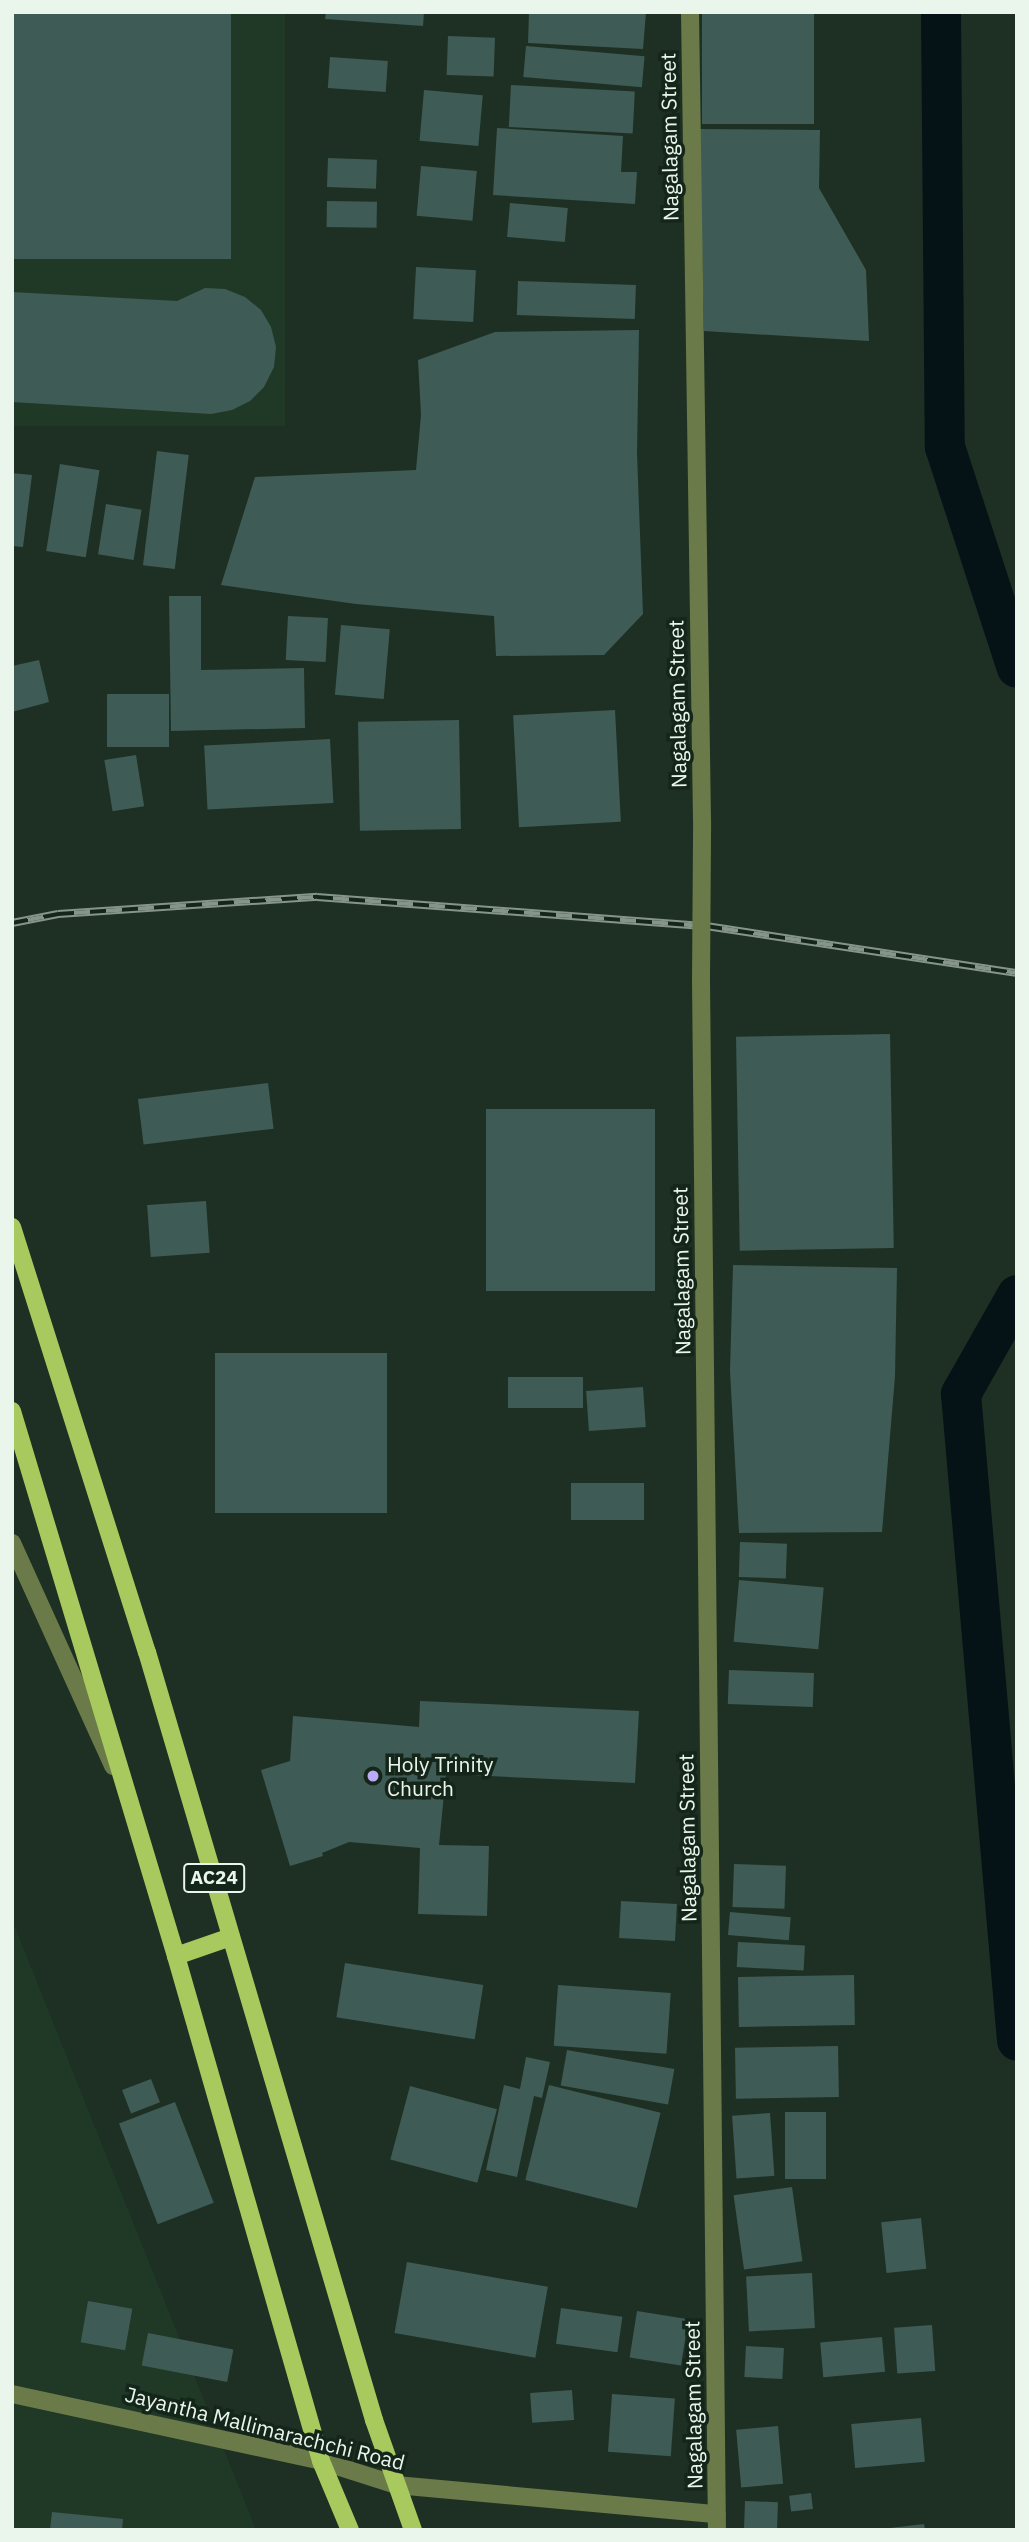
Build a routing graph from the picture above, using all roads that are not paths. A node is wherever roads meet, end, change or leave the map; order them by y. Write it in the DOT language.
graph roads {
  1 [pos="690,12"];
  2 [pos="12,1227"];
  3 [pos="12,1411"];
  4 [pos="12,1543"];
  5 [pos="131,1804"];
  6 [pos="231,1937"];
  7 [pos="176,1956"];
  8 [pos="12,2394"];
  9 [pos="321,2461"];
  10 [pos="396,2485"];
  11 [pos="717,2522"];
  12 [pos="349,2530"];
  13 [pos="413,2530"];
  1 -- 11 [label="street, Nagalagam Street, bridge"];
  2 -- 6 [label="main road, AC24"];
  3 -- 5 [label="main road, AC24"];
  4 -- 5 [label="street"];
  5 -- 7 [label="main road, AC24"];
  6 -- 7 [label="main road"];
  6 -- 10 [label="main road, AC24"];
  7 -- 9 [label="main road, AC24"];
  8 -- 9 [label="street, Jayantha Mallimarachchi Road"];
  9 -- 10 [label="street, Jayantha Mallimarachchi Road"];
  9 -- 12 [label="main road, AC24"];
  10 -- 11 [label="street, Jayantha Mallimarachchi Road"];
  10 -- 13 [label="main road, AC24"];
}
